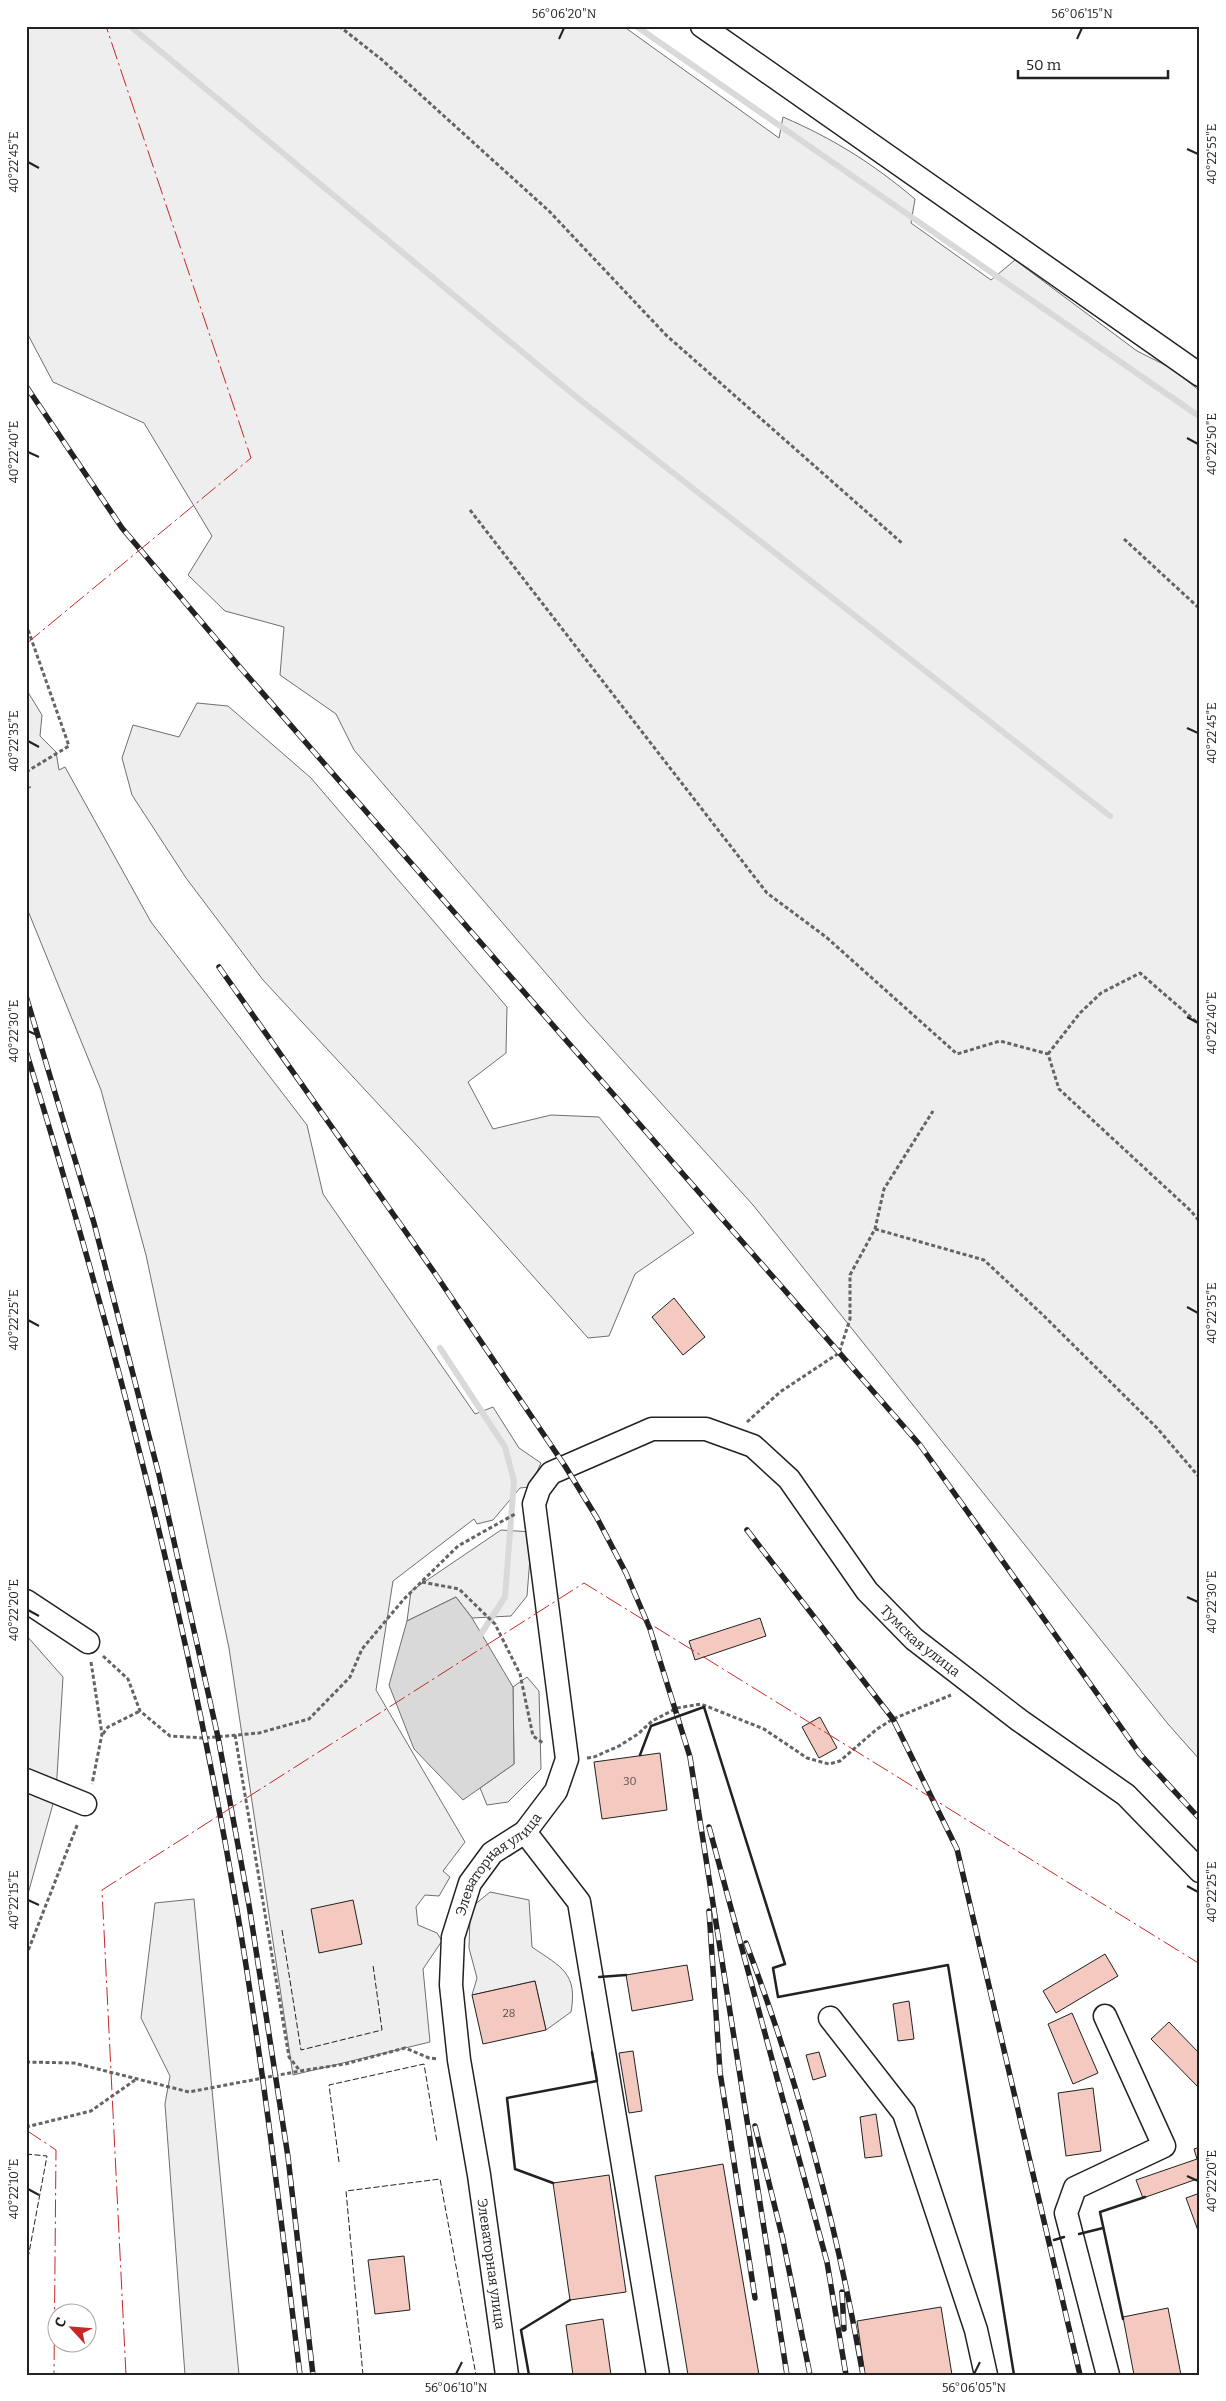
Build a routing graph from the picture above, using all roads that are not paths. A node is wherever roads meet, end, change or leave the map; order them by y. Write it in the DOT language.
graph roads {
  1 [pos="702,26"];
  2 [pos="1200,376"];
  3 [pos="652,1429"];
  4 [pos="26,1601"];
  5 [pos="88,1642"];
  6 [pos="26,1780"];
  7 [pos="85,1804"];
  8 [pos="526,1832"];
  9 [pos="1200,1871"];
  10 [pos="1106,2016"];
  11 [pos="830,2018"];
  12 [pos="507,2375"];
  13 [pos="658,2375"];
  14 [pos="986,2375"];
  15 [pos="1108,2375"];
  1 -- 2 [label="street"];
  3 -- 8 [label="street, Элеваторная улица"];
  3 -- 9 [label="street, Тумская улица"];
  4 -- 5 [label="street"];
  6 -- 7 [label="street"];
  8 -- 12 [label="street, Элеваторная улица"];
  8 -- 13 [label="street"];
  10 -- 15 [label="street"];
  11 -- 14 [label="street"];
}
